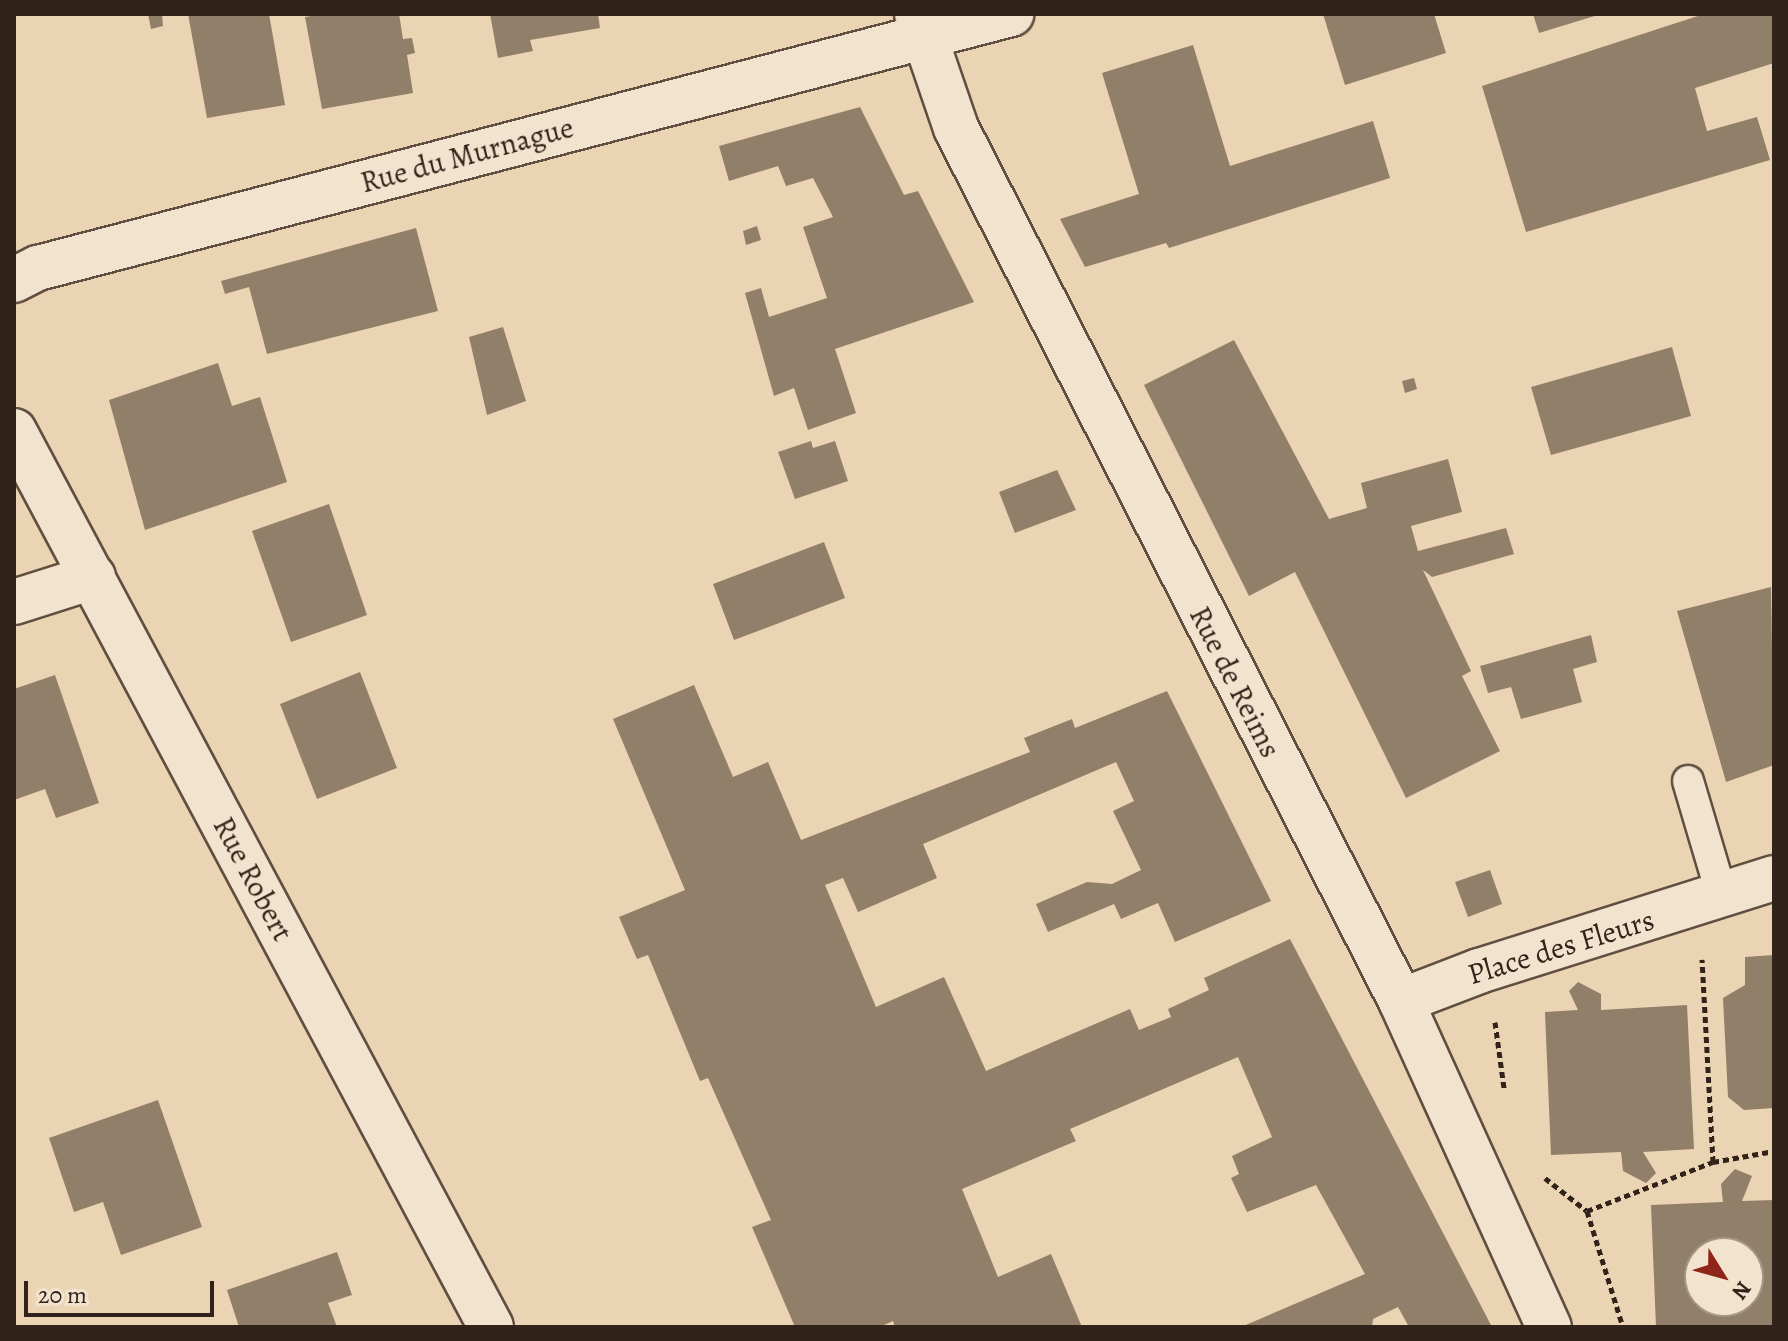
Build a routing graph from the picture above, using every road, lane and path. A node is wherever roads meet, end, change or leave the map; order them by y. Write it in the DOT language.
graph roads {
  1 [pos="1011,14"];
  2 [pos="920,25"];
  3 [pos="14,280"];
  4 [pos="14,431"];
  5 [pos="93,577"];
  6 [pos="14,602"];
  7 [pos="1688,781"];
  8 [pos="1774,878"];
  9 [pos="1722,896"];
  10 [pos="1701,941"];
  11 [pos="1401,1001"];
  12 [pos="1493,1009"];
  13 [pos="1505,1096"];
  14 [pos="1774,1151"];
  15 [pos="1713,1162"];
  16 [pos="1538,1173"];
  17 [pos="1587,1211"];
  18 [pos="491,1327"];
  19 [pos="1549,1327"];
  20 [pos="1623,1327"];
  1 -- 2 [label="street, Rue du Murnague"];
  2 -- 3 [label="street, Rue du Murnague"];
  2 -- 11 [label="street, Rue de Reims"];
  4 -- 5 [label="street, Rue Robert"];
  5 -- 6 [label="street"];
  5 -- 18 [label="street, Rue Robert"];
  7 -- 9 [label="lane"];
  8 -- 9 [label="street, Place des Fleurs"];
  9 -- 11 [label="street, Place des Fleurs"];
  10 -- 15 [label="path"];
  11 -- 19 [label="street, Rue de Reims"];
  12 -- 13 [label="path"];
  14 -- 15 [label="path"];
  15 -- 17 [label="path"];
  16 -- 17 [label="path"];
  17 -- 20 [label="path"];
}
